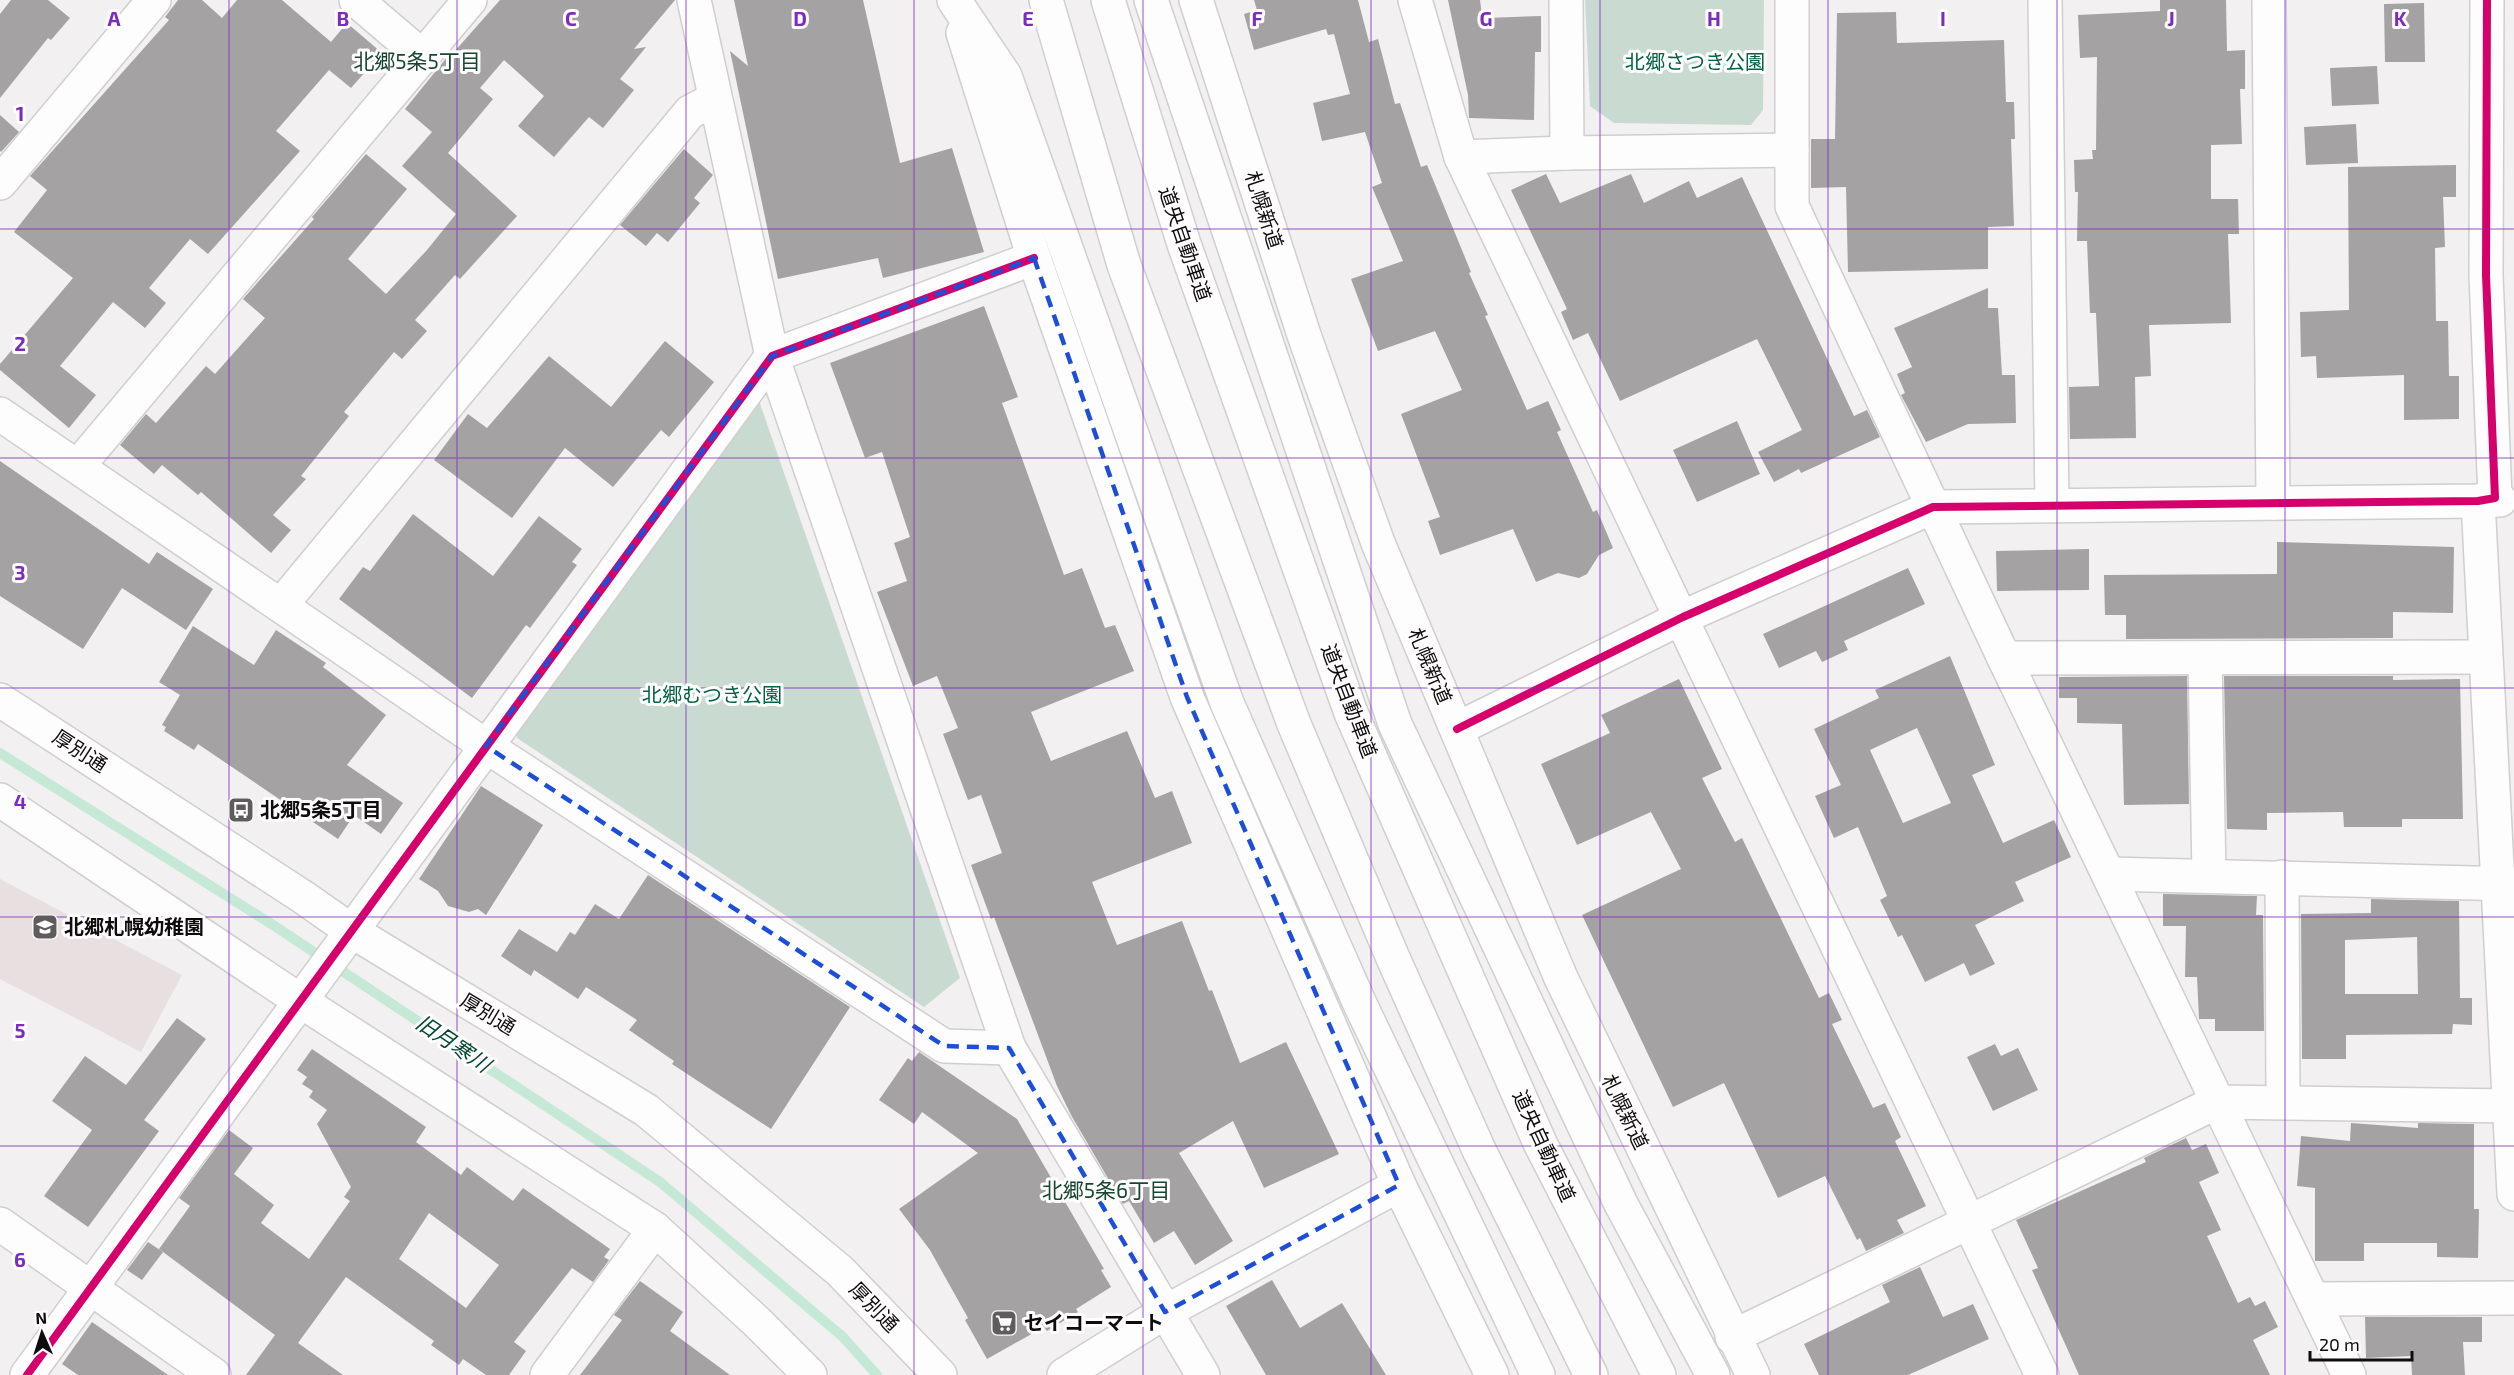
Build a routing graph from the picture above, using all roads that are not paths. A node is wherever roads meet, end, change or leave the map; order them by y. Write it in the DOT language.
graph roads {
  1 [pos="154,0"];
  2 [pos="356,0"];
  3 [pos="470,0"];
  4 [pos="694,0"];
  5 [pos="953,0"];
  6 [pos="1046,0"];
  7 [pos="1108,0"];
  8 [pos="1151,0"];
  9 [pos="1196,0"];
  10 [pos="1415,0"];
  11 [pos="1566,0"];
  12 [pos="1792,0"];
  13 [pos="2046,0"];
  14 [pos="2270,0"];
  15 [pos="2487,0"];
  16 [pos="423,57"];
  17 [pos="715,99"];
  18 [pos="1792,150"];
  19 [pos="1566,153"];
  20 [pos="1461,158"];
  21 [pos="0,183"];
  22 [pos="1034,258"];
  23 [pos="772,356"];
  24 [pos="0,414"];
  25 [pos="78,466"];
  26 [pos="2514,500"];
  27 [pos="2478,501"];
  28 [pos="2273,502"];
  29 [pos="2052,504"];
  30 [pos="1933,507"];
  31 [pos="281,605"];
  32 [pos="1683,617"];
  33 [pos="2484,657"];
  34 [pos="2004,658"];
  35 [pos="2205,658"];
  36 [pos="0,700"];
  37 [pos="1457,729"];
  38 [pos="486,746"];
  39 [pos="0,800"];
  40 [pos="2109,874"];
  41 [pos="2209,876"];
  42 [pos="2282,877"];
  43 [pos="2506,883"];
  44 [pos="345,938"];
  45 [pos="310,991"];
  46 [pos="1009,1048"];
  47 [pos="2217,1102"];
  48 [pos="2283,1102"];
  49 [pos="2512,1106"];
  50 [pos="1398,1185"];
  51 [pos="2514,1194"];
  52 [pos="1970,1221"];
  53 [pos="0,1224"];
  54 [pos="655,1230"];
  55 [pos="91,1287"];
  56 [pos="2514,1298"];
  57 [pos="2314,1299"];
  58 [pos="1165,1312"];
  59 [pos="1732,1337"];
  60 [pos="27,1375"];
  61 [pos="214,1375"];
  62 [pos="547,1375"];
  63 [pos="810,1375"];
  64 [pos="940,1375"];
  65 [pos="1064,1375"];
  66 [pos="1203,1375"];
  67 [pos="1492,1375"];
  68 [pos="1538,1375"];
  69 [pos="1591,1375"];
  70 [pos="1659,1375"];
  71 [pos="1713,1375"];
  72 [pos="1753,1375"];
  73 [pos="2042,1375"];
  74 [pos="2349,1375"];
  1 -- 21 [label="main road"];
  2 -- 16 [label="main road"];
  3 -- 16 [label="main road"];
  4 -- 17 [label="main road"];
  5 -- 22 [label="main road"];
  5 -- 68 [label="main road"];
  6 -- 69 [label="main road"];
  7 -- 70 [label="main road, 道央自動車道"];
  8 -- 71 [label="main road"];
  9 -- 37 [label="main road, 札幌新道"];
  10 -- 20 [label="main road"];
  11 -- 19 [label="main road"];
  12 -- 18 [label="main road"];
  13 -- 29 [label="main road"];
  14 -- 28 [label="main road"];
  15 -- 27 [label="main road"];
  16 -- 25 [label="main road"];
  17 -- 23 [label="main road"];
  17 -- 31 [label="main road"];
  18 -- 19 [label="main road"];
  18 -- 30 [label="main road"];
  19 -- 20 [label="main road"];
  20 -- 32 [label="main road"];
  22 -- 23 [label="main road"];
  22 -- 50 [label="main road"];
  23 -- 38 [label="main road"];
  23 -- 46 [label="main road"];
  24 -- 25 [label="main road"];
  25 -- 31 [label="main road"];
  26 -- 27 [label="main road"];
  27 -- 28 [label="main road"];
  27 -- 33 [label="main road"];
  28 -- 29 [label="main road"];
  29 -- 30 [label="main road"];
  30 -- 32 [label="main road"];
  30 -- 34 [label="main road"];
  31 -- 38 [label="main road"];
  32 -- 37 [label="main road"];
  32 -- 52 [label="main road"];
  33 -- 35 [label="main road"];
  33 -- 43 [label="main road"];
  34 -- 35 [label="main road"];
  34 -- 40 [label="main road"];
  35 -- 41 [label="main road"];
  36 -- 44 [label="main road, 厚別通"];
  37 -- 59 [label="main road, 札幌新道"];
  38 -- 44 [label="main road"];
  38 -- 46 [label="main road"];
  39 -- 45 [label="main road"];
  40 -- 41 [label="main road"];
  40 -- 47 [label="main road"];
  41 -- 42 [label="main road"];
  42 -- 43 [label="main road"];
  42 -- 48 [label="main road"];
  43 -- 49 [label="main road"];
  44 -- 45 [label="main road"];
  44 -- 64 [label="main road, 厚別通"];
  45 -- 54 [label="main road"];
  45 -- 55 [label="main road"];
  46 -- 58 [label="main road"];
  47 -- 48 [label="main road"];
  47 -- 52 [label="main road"];
  47 -- 57 [label="main road"];
  48 -- 49 [label="main road"];
  49 -- 51 [label="main road"];
  50 -- 58 [label="main road"];
  50 -- 67 [label="main road"];
  52 -- 59 [label="main road"];
  52 -- 73 [label="main road"];
  53 -- 55 [label="main road"];
  54 -- 62 [label="main road"];
  54 -- 63 [label="main road"];
  55 -- 60 [label="main road"];
  55 -- 61 [label="main road"];
  56 -- 57 [label="main road"];
  57 -- 74 [label="main road"];
  58 -- 65 [label="main road"];
  58 -- 66 [label="main road"];
  59 -- 72 [label="main road, 札幌新道"];
}
